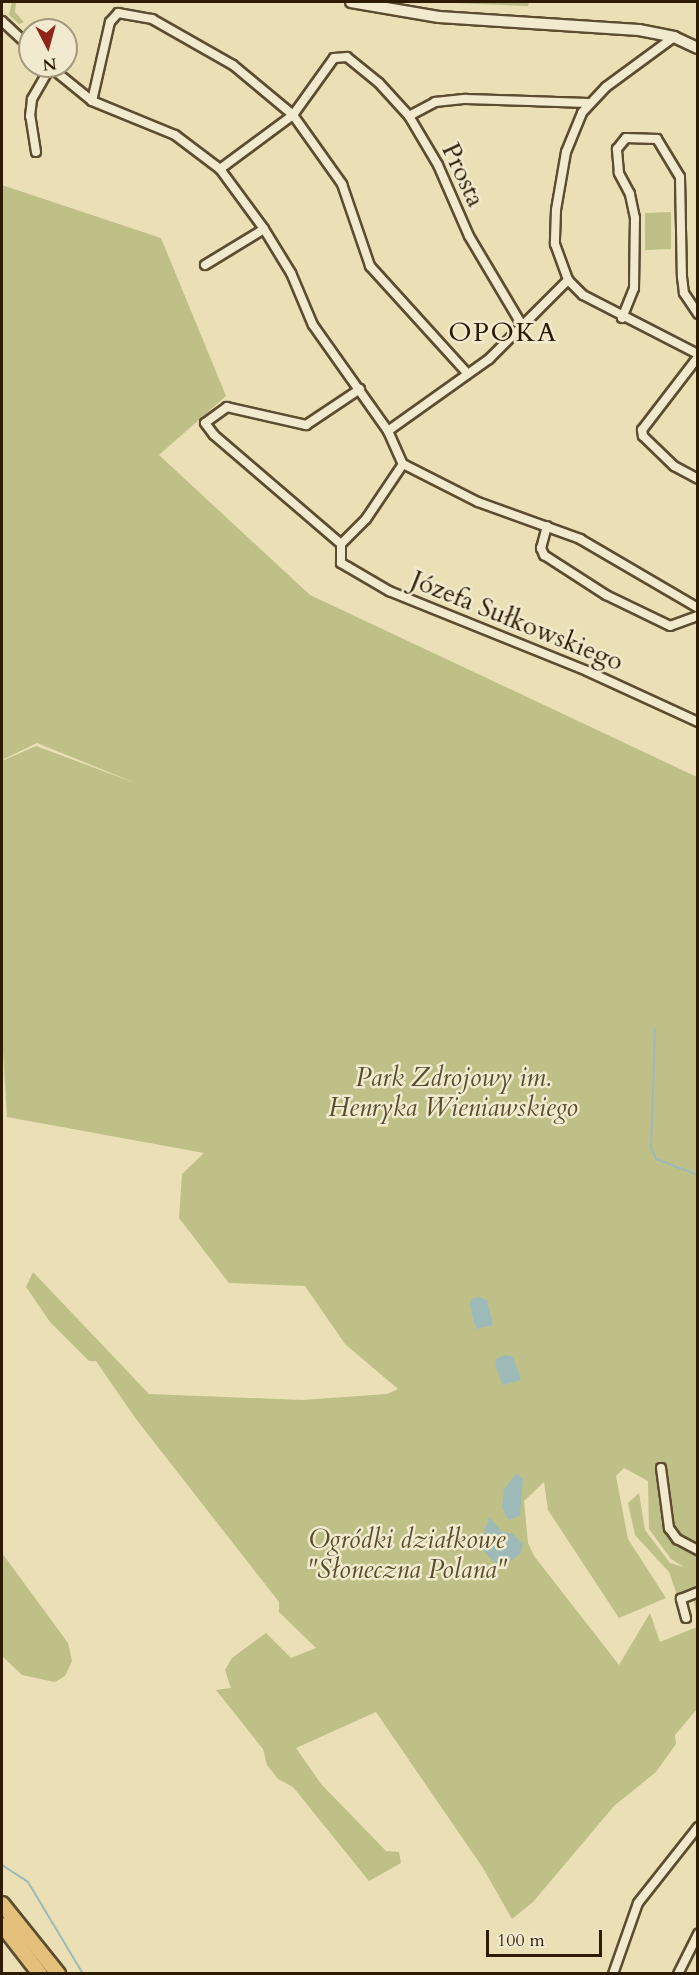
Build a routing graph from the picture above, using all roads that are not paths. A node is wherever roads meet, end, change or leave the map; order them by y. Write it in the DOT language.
graph roads {
  1 [pos="351,2"];
  2 [pos="2,21"];
  3 [pos="18,35"];
  4 [pos="674,37"];
  5 [pos="698,48"];
  6 [pos="44,78"];
  7 [pos="64,78"];
  8 [pos="92,101"];
  9 [pos="588,103"];
  10 [pos="293,115"];
  11 [pos="409,116"];
  12 [pos="36,152"];
  13 [pos="220,169"];
  14 [pos="264,229"];
  15 [pos="205,265"];
  16 [pos="568,280"];
  17 [pos="698,314"];
  18 [pos="622,318"];
  19 [pos="523,327"];
  20 [pos="698,355"];
  21 [pos="467,373"];
  22 [pos="360,389"];
  23 [pos="388,430"];
  24 [pos="403,464"];
  25 [pos="698,478"];
  26 [pos="547,526"];
  27 [pos="341,544"];
  28 [pos="698,608"];
  29 [pos="698,616"];
  30 [pos="698,722"];
  31 [pos="661,1468"];
  32 [pos="698,1550"];
  33 [pos="698,1592"];
  34 [pos="686,1618"];
  35 [pos="698,1827"];
  36 [pos="2,1904"];
  37 [pos="2,1925"];
  38 [pos="698,1934"];
  39 [pos="40,1974"];
  40 [pos="58,1974"];
  41 [pos="613,1974"];
  42 [pos="678,1974"];
  1 -- 4 [label="street"];
  2 -- 3 [label="street"];
  4 -- 5 [label="street"];
  4 -- 9 [label="street"];
  6 -- 12 [label="street"];
  7 -- 8 [label="street"];
  8 -- 10 [label="street"];
  8 -- 13 [label="street"];
  9 -- 11 [label="street"];
  9 -- 16 [label="street"];
  10 -- 11 [label="street, Prosta"];
  10 -- 13 [label="street"];
  10 -- 21 [label="street"];
  11 -- 19 [label="street, Prosta"];
  13 -- 14 [label="street"];
  14 -- 15 [label="street"];
  14 -- 22 [label="street"];
  16 -- 18 [label="street"];
  16 -- 19 [label="street"];
  17 -- 18 [label="street"];
  18 -- 20 [label="street"];
  19 -- 21 [label="street"];
  20 -- 25 [label="street"];
  21 -- 23 [label="street"];
  22 -- 23 [label="street"];
  22 -- 27 [label="street, Józefa Sułkowskiego"];
  23 -- 24 [label="street"];
  24 -- 26 [label="street"];
  24 -- 27 [label="street"];
  26 -- 28 [label="street"];
  26 -- 29 [label="street"];
  27 -- 30 [label="street, Józefa Sułkowskiego"];
  31 -- 32 [label="street"];
  33 -- 34 [label="street"];
  35 -- 41 [label="street"];
  36 -- 40 [label="main road"];
  37 -- 39 [label="main road"];
  38 -- 42 [label="street"];
}
